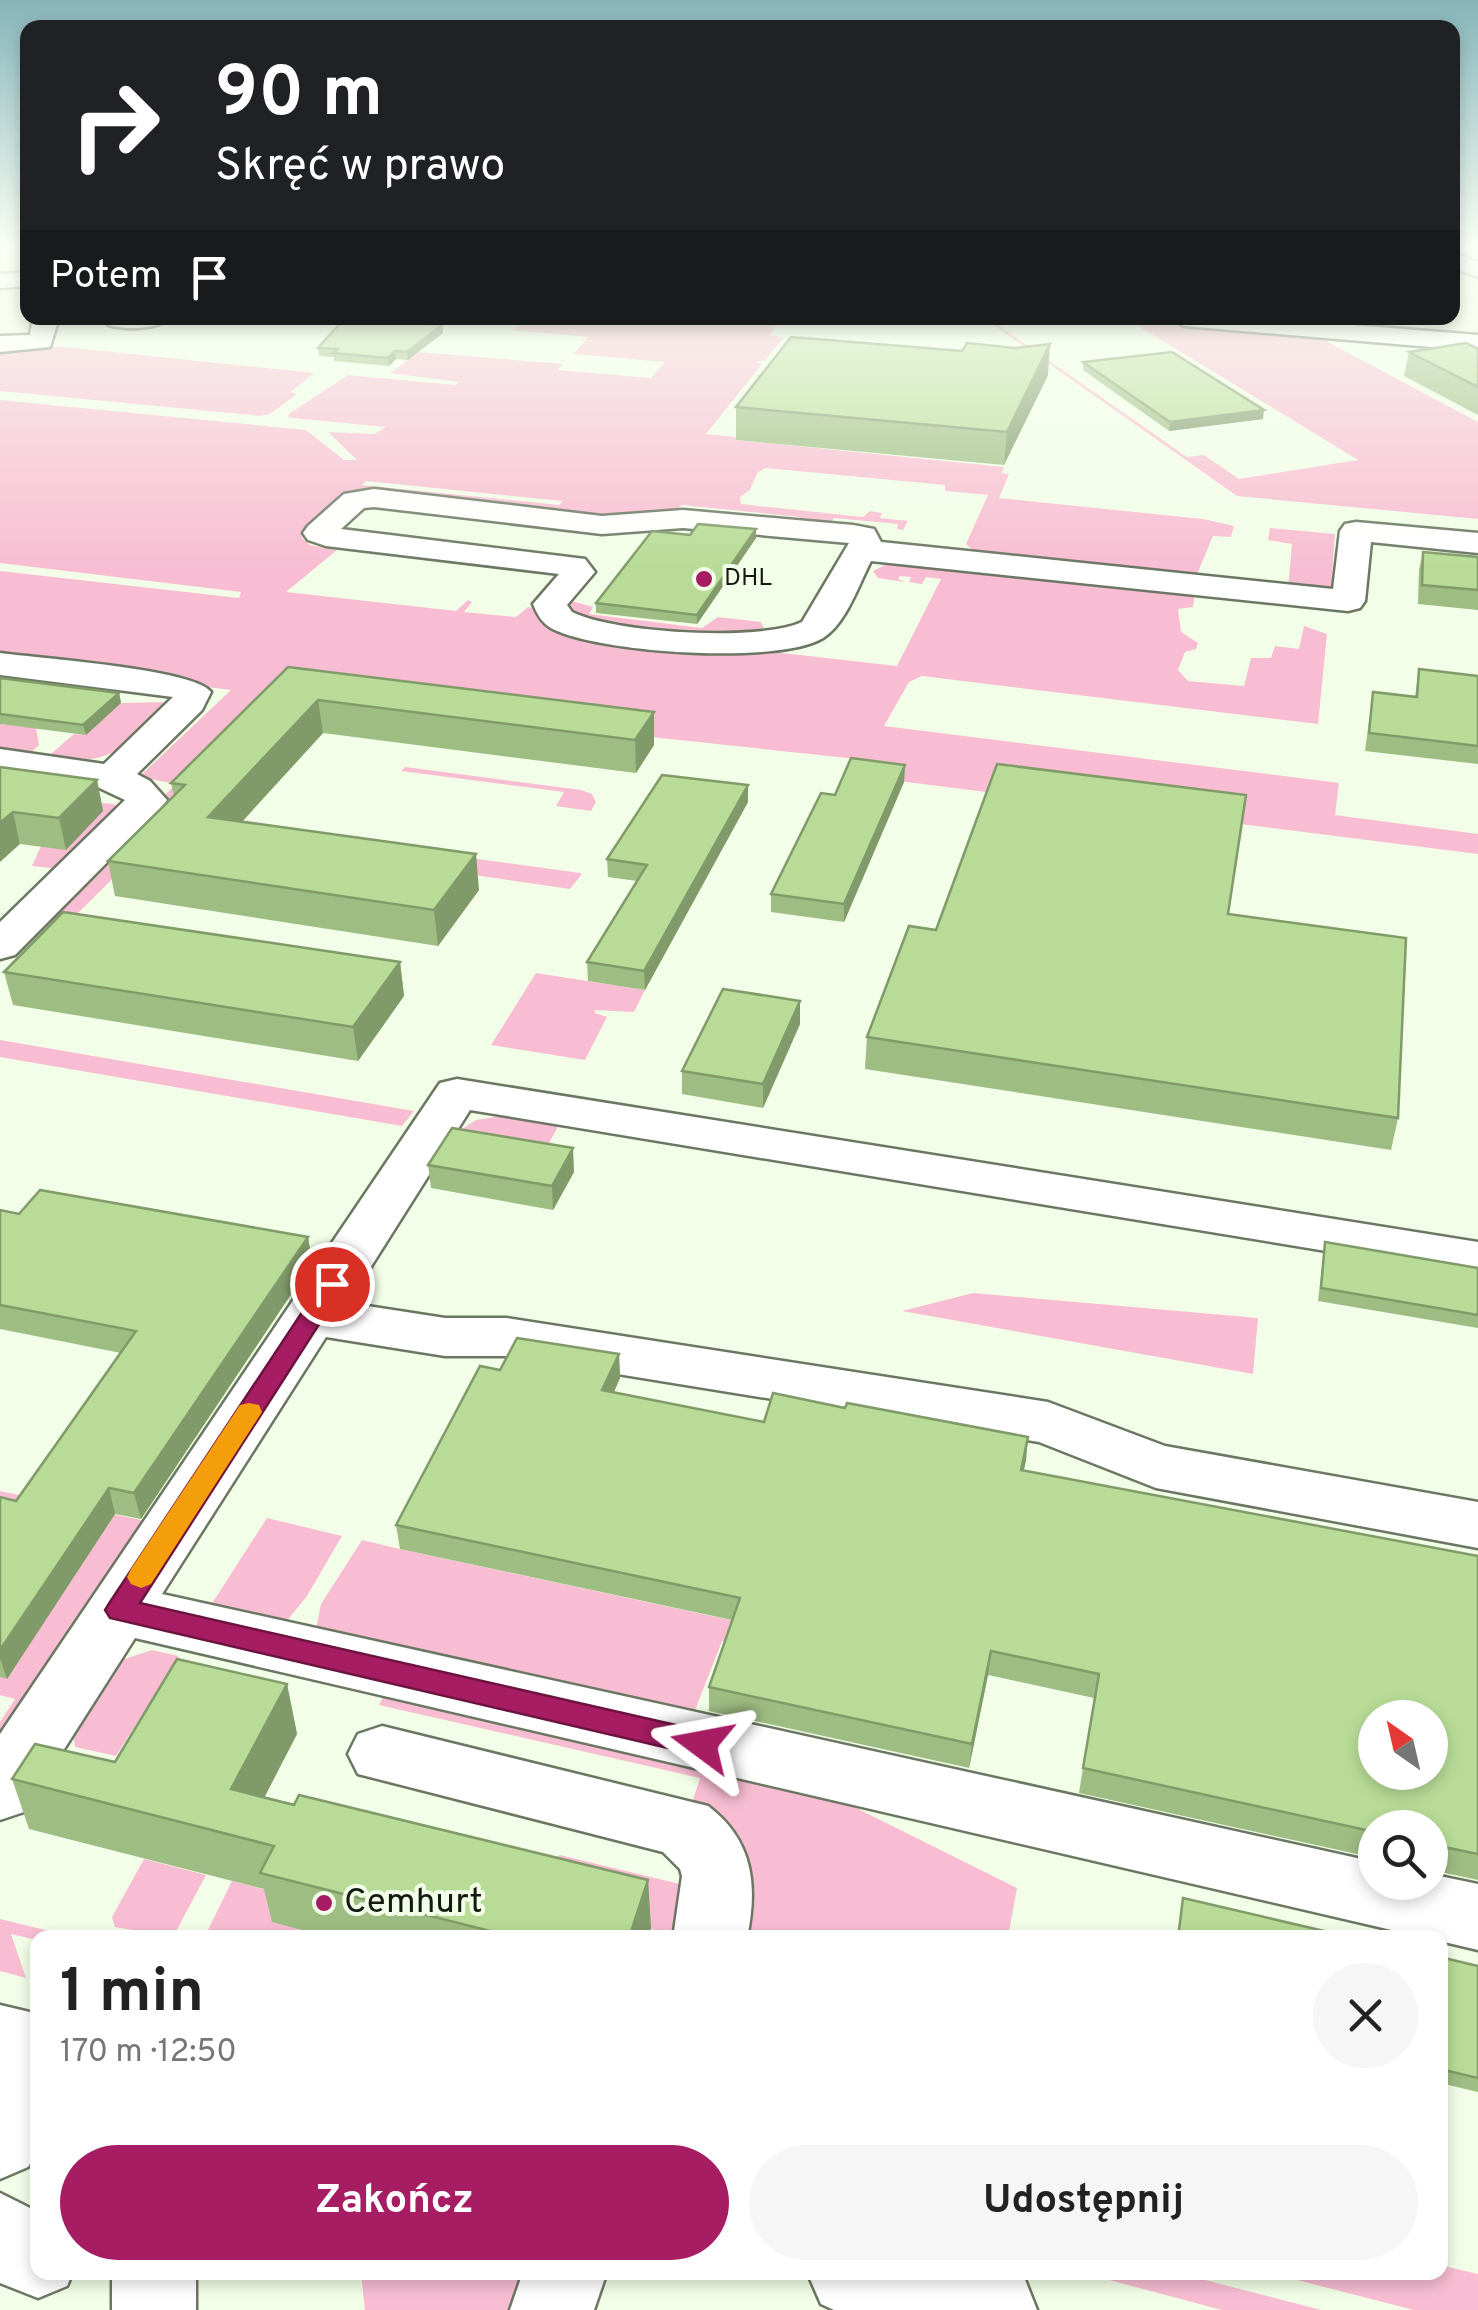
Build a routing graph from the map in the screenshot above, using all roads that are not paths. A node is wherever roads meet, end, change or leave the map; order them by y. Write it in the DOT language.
graph roads {
  1 [pos="1478,543"];
  2 [pos="860,550"];
  3 [pos="0,664"];
  4 [pos="0,760"];
  5 [pos="114,776"];
  6 [pos="0,946"];
  7 [pos="1478,1259"];
  8 [pos="312,1316"];
  9 [pos="1478,1525"];
  10 [pos="120,1610"];
  11 [pos="382,1754"];
  12 [pos="0,1791"];
  13 [pos="1478,1917"];
  14 [pos="712,1930"];
  15 [pos="0,2045"];
  16 [pos="30,2052"];
  17 [pos="30,2087"];
  18 [pos="0,2140"];
  19 [pos="0,2234"];
  20 [pos="30,2254"];
  21 [pos="154,2280"];
  22 [pos="562,2280"];
  23 [pos="891,2280"];
  24 [pos="154,2310"];
  25 [pos="552,2310"];
  26 [pos="991,2310"];
  1 -- 2 [label="street"];
  2 -- 2 [label="street"];
  3 -- 5 [label="street"];
  4 -- 5 [label="street"];
  5 -- 6 [label="street"];
  7 -- 8 [label="street"];
  8 -- 9 [label="street"];
  8 -- 10 [label="street"];
  10 -- 12 [label="street"];
  10 -- 13 [label="street"];
  11 -- 14 [label="street"];
  15 -- 16 [label="main road"];
  17 -- 18 [label="street"];
  19 -- 20 [label="street"];
  21 -- 24 [label="street"];
  22 -- 25 [label="street"];
  23 -- 26 [label="main road"];
}
